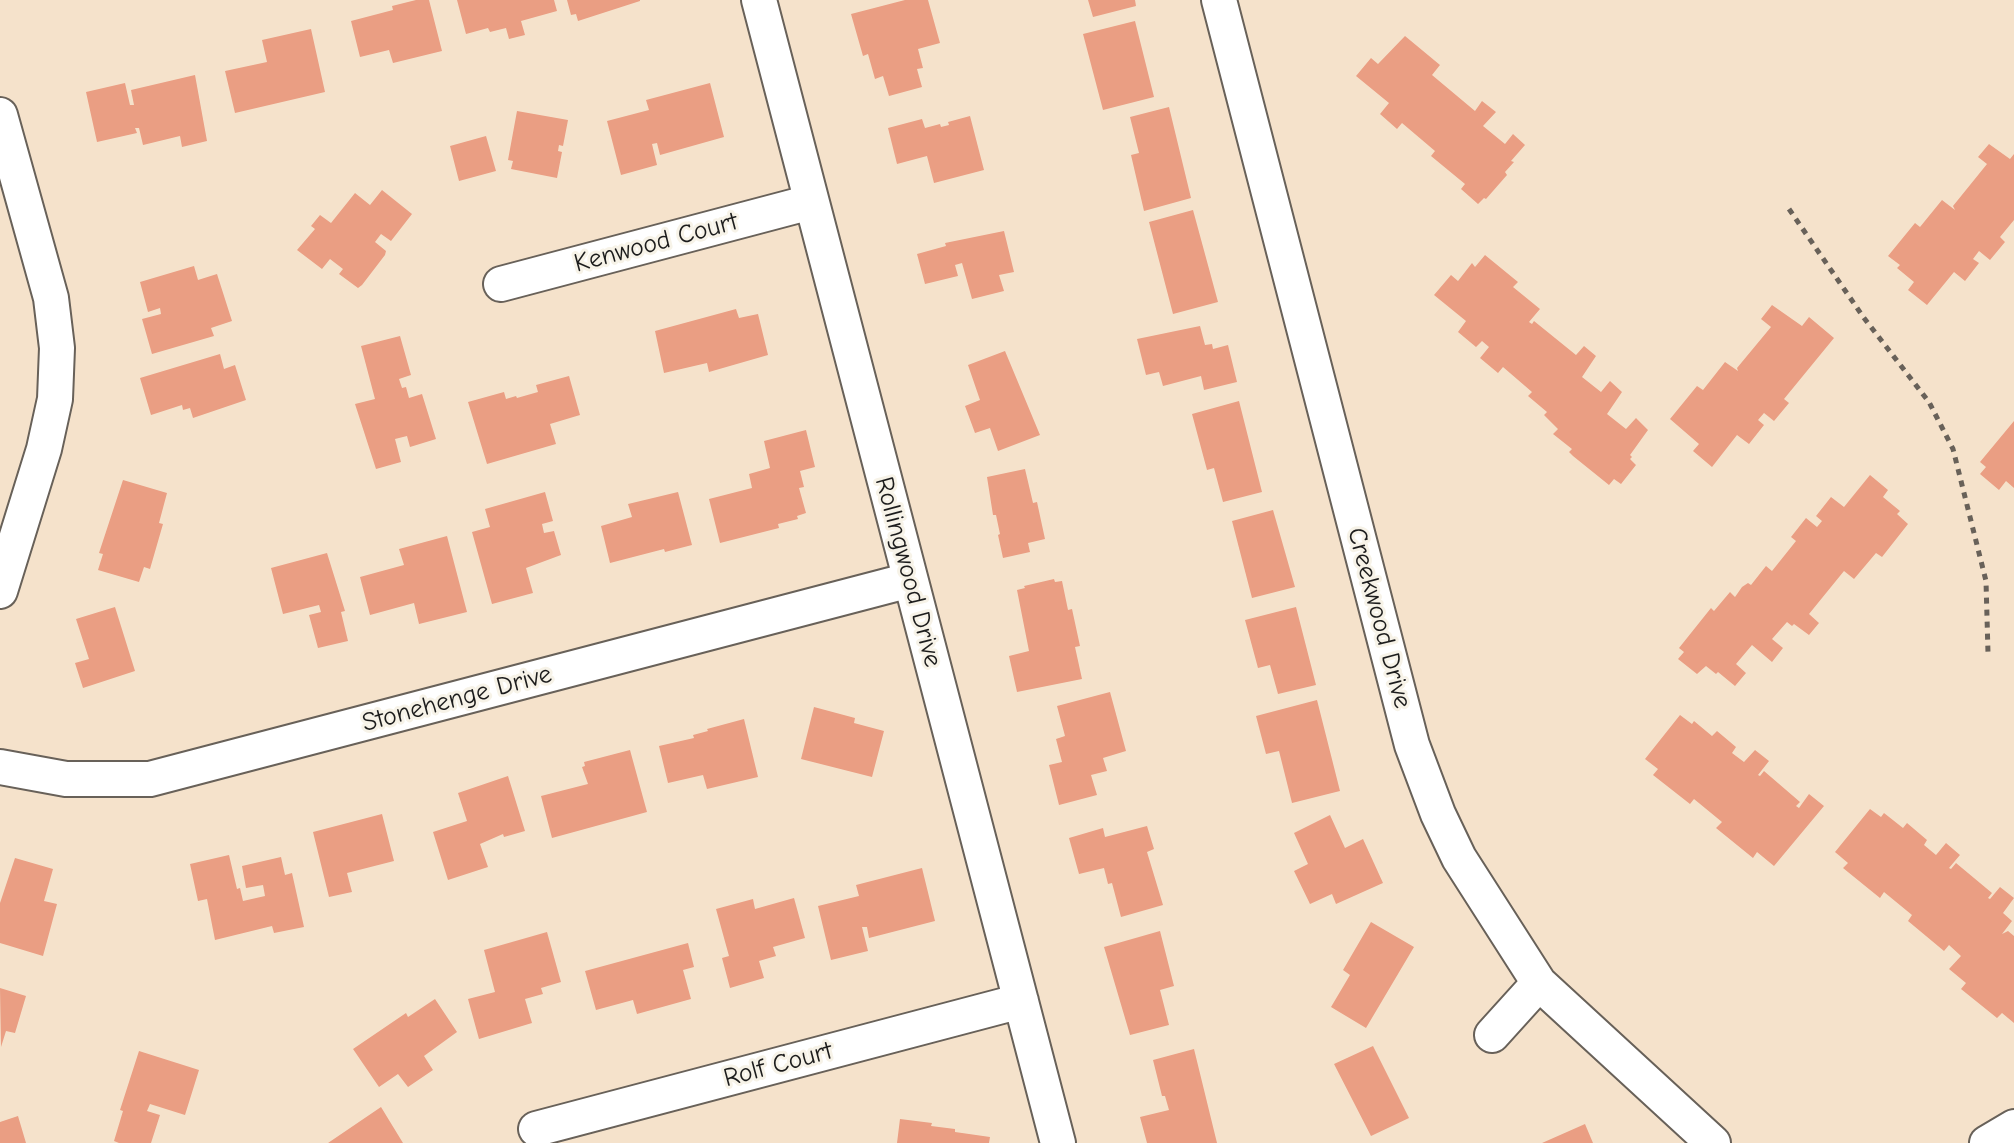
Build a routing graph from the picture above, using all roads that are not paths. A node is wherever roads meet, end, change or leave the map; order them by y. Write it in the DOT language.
graph roads {
  1 [pos="759,0"];
  2 [pos="1219,0"];
  3 [pos="0,115"];
  4 [pos="811,202"];
  5 [pos="501,284"];
  6 [pos="910,580"];
  7 [pos="0,591"];
  8 [pos="0,767"];
  9 [pos="1539,983"];
  10 [pos="1021,1001"];
  11 [pos="1492,1035"];
  12 [pos="2014,1127"];
  13 [pos="536,1129"];
  14 [pos="1058,1143"];
  15 [pos="1713,1143"];
  16 [pos="1987,1143"];
  1 -- 4 [label="street, Rollingwood Drive"];
  2 -- 9 [label="street, Creekwood Drive"];
  3 -- 7 [label="street"];
  4 -- 5 [label="street, Kenwood Court"];
  4 -- 6 [label="street, Rollingwood Drive"];
  6 -- 8 [label="street, Stonehenge Drive"];
  6 -- 10 [label="street, Rollingwood Drive"];
  9 -- 11 [label="street"];
  9 -- 15 [label="street, Creekwood Drive"];
  10 -- 13 [label="street, Rolf Court"];
  10 -- 14 [label="street, Rollingwood Drive"];
  12 -- 16 [label="street"];
}
